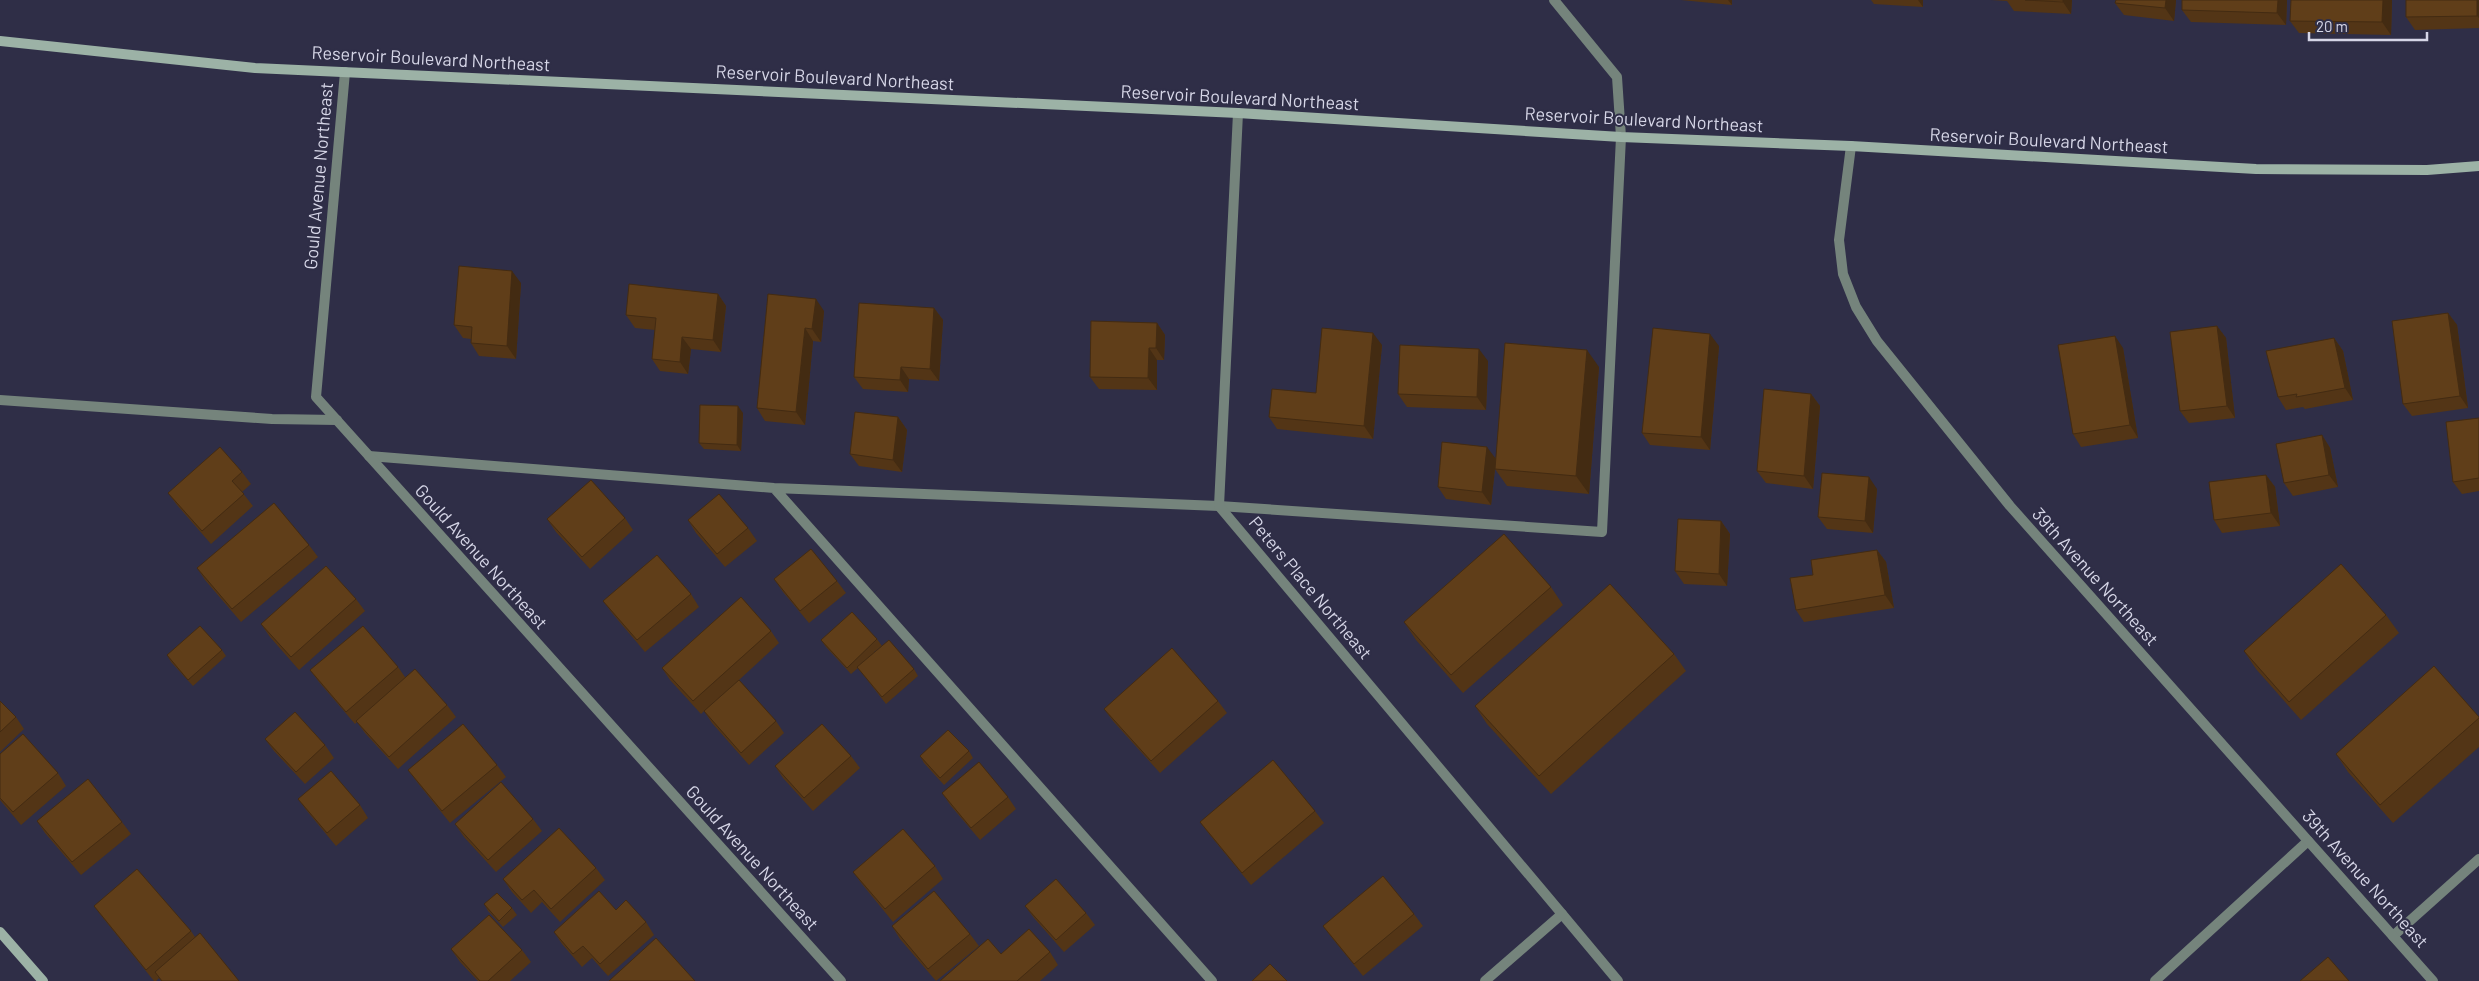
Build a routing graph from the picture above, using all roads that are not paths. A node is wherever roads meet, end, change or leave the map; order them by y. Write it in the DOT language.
graph roads {
  1 [pos="1554,0"];
  2 [pos="0,41"];
  3 [pos="345,72"];
  4 [pos="1238,113"];
  5 [pos="1622,137"];
  6 [pos="1852,146"];
  7 [pos="2479,166"];
  8 [pos="0,400"];
  9 [pos="337,420"];
  10 [pos="369,456"];
  11 [pos="774,488"];
  12 [pos="1220,506"];
  13 [pos="2308,840"];
  14 [pos="2479,860"];
  15 [pos="1562,914"];
  16 [pos="0,932"];
  17 [pos="2393,936"];
  18 [pos="43,981"];
  19 [pos="841,981"];
  20 [pos="1212,981"];
  21 [pos="1485,981"];
  22 [pos="1618,981"];
  23 [pos="2155,981"];
  24 [pos="2433,981"];
  1 -- 5 [label="street"];
  2 -- 3 [label="street, Reservoir Boulevard Northeast"];
  3 -- 4 [label="street, Reservoir Boulevard Northeast"];
  3 -- 9 [label="street, Gould Avenue Northeast"];
  4 -- 5 [label="street, Reservoir Boulevard Northeast"];
  4 -- 12 [label="street"];
  5 -- 6 [label="street, Reservoir Boulevard Northeast"];
  5 -- 12 [label="street"];
  6 -- 7 [label="street, Reservoir Boulevard Northeast"];
  6 -- 13 [label="street, 39th Avenue Northeast"];
  8 -- 9 [label="street"];
  9 -- 10 [label="street, Gould Avenue Northeast"];
  10 -- 11 [label="street"];
  10 -- 19 [label="street, Gould Avenue Northeast"];
  11 -- 12 [label="street"];
  11 -- 20 [label="street"];
  12 -- 15 [label="street, Peters Place Northeast"];
  13 -- 17 [label="street, 39th Avenue Northeast"];
  13 -- 23 [label="street"];
  14 -- 17 [label="street"];
  15 -- 21 [label="street"];
  15 -- 22 [label="street, Peters Place Northeast"];
  16 -- 18 [label="street"];
  17 -- 24 [label="street, 39th Avenue Northeast"];
}
